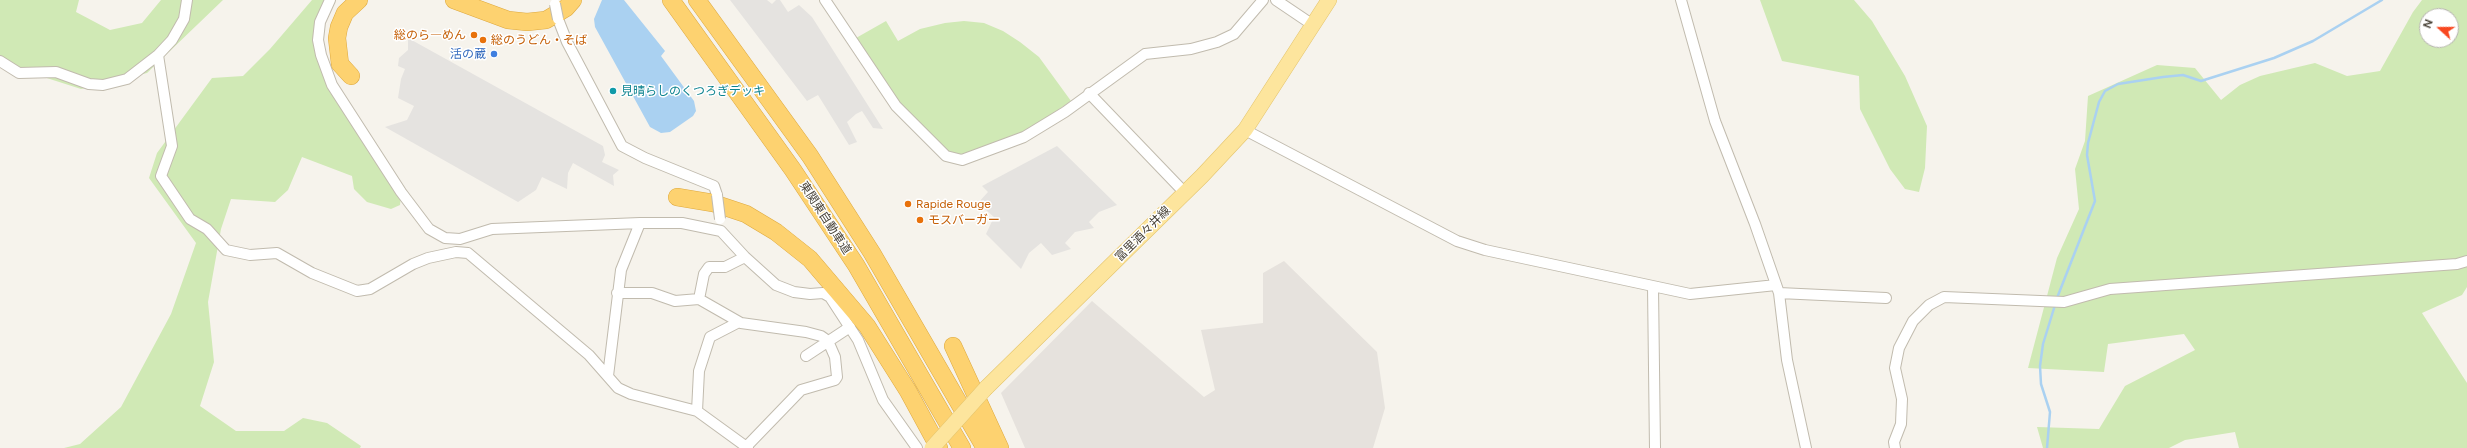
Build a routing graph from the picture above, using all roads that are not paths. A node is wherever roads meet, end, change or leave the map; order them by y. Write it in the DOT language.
graph roads {
  1 [pos="187,0"];
  2 [pos="330,0"];
  3 [pos="359,0"];
  4 [pos="454,0"];
  5 [pos="573,0"];
  6 [pos="671,0"];
  7 [pos="697,0"];
  8 [pos="825,0"];
  9 [pos="1263,0"];
  10 [pos="1276,0"];
  11 [pos="1329,0"];
  12 [pos="1681,0"];
  13 [pos="554,2"];
  14 [pos="1312,25"];
  15 [pos="158,55"];
  16 [pos="0,62"];
  17 [pos="351,76"];
  18 [pos="1089,93"];
  19 [pos="1245,130"];
  20 [pos="1185,193"];
  21 [pos="677,197"];
  22 [pos="640,223"];
  23 [pos="721,230"];
  24 [pos="472,236"];
  25 [pos="468,253"];
  26 [pos="745,257"];
  27 [pos="2467,261"];
  28 [pos="1653,287"];
  29 [pos="1777,289"];
  30 [pos="617,293"];
  31 [pos="1886,298"];
  32 [pos="699,300"];
  33 [pos="739,322"];
  34 [pos="850,327"];
  35 [pos="828,341"];
  36 [pos="953,346"];
  37 [pos="806,356"];
  38 [pos="608,376"];
  39 [pos="696,411"];
  40 [pos="748,447"];
  41 [pos="917,448"];
  42 [pos="932,448"];
  43 [pos="940,448"];
  44 [pos="962,448"];
  45 [pos="985,448"];
  46 [pos="1000,448"];
  47 [pos="1655,448"];
  48 [pos="1806,448"];
  49 [pos="1895,448"];
  1 -- 15 [label="street"];
  2 -- 24 [label="street"];
  3 -- 17 [label="highway"];
  4 -- 5 [label="highway"];
  6 -- 44 [label="highway, 東関東自動車道"];
  7 -- 45 [label="highway, 東関東自動車道"];
  8 -- 18 [label="street"];
  9 -- 18 [label="street"];
  10 -- 14 [label="street"];
  11 -- 14 [label="main road, 富里酒々井線"];
  12 -- 29 [label="street"];
  13 -- 23 [label="street, bridge"];
  14 -- 19 [label="main road, 富里酒々井線"];
  15 -- 16 [label="street"];
  15 -- 25 [label="street"];
  18 -- 20 [label="street"];
  19 -- 20 [label="main road, 富里酒々井線"];
  19 -- 28 [label="street"];
  20 -- 42 [label="main road, 富里酒々井線, bridge"];
  21 -- 43 [label="highway"];
  22 -- 23 [label="street"];
  22 -- 24 [label="street"];
  22 -- 30 [label="street"];
  23 -- 26 [label="street"];
  24 -- 25 [label="street"];
  25 -- 38 [label="street"];
  26 -- 32 [label="street"];
  26 -- 34 [label="street"];
  27 -- 49 [label="street"];
  28 -- 29 [label="street"];
  28 -- 47 [label="street"];
  29 -- 31 [label="street"];
  29 -- 48 [label="street"];
  30 -- 32 [label="street"];
  30 -- 38 [label="street"];
  32 -- 33 [label="street"];
  33 -- 35 [label="street"];
  33 -- 39 [label="street"];
  34 -- 35 [label="street"];
  34 -- 41 [label="street"];
  35 -- 37 [label="street"];
  35 -- 40 [label="street"];
  36 -- 46 [label="highway"];
  38 -- 39 [label="street"];
  39 -- 40 [label="street"];
}
